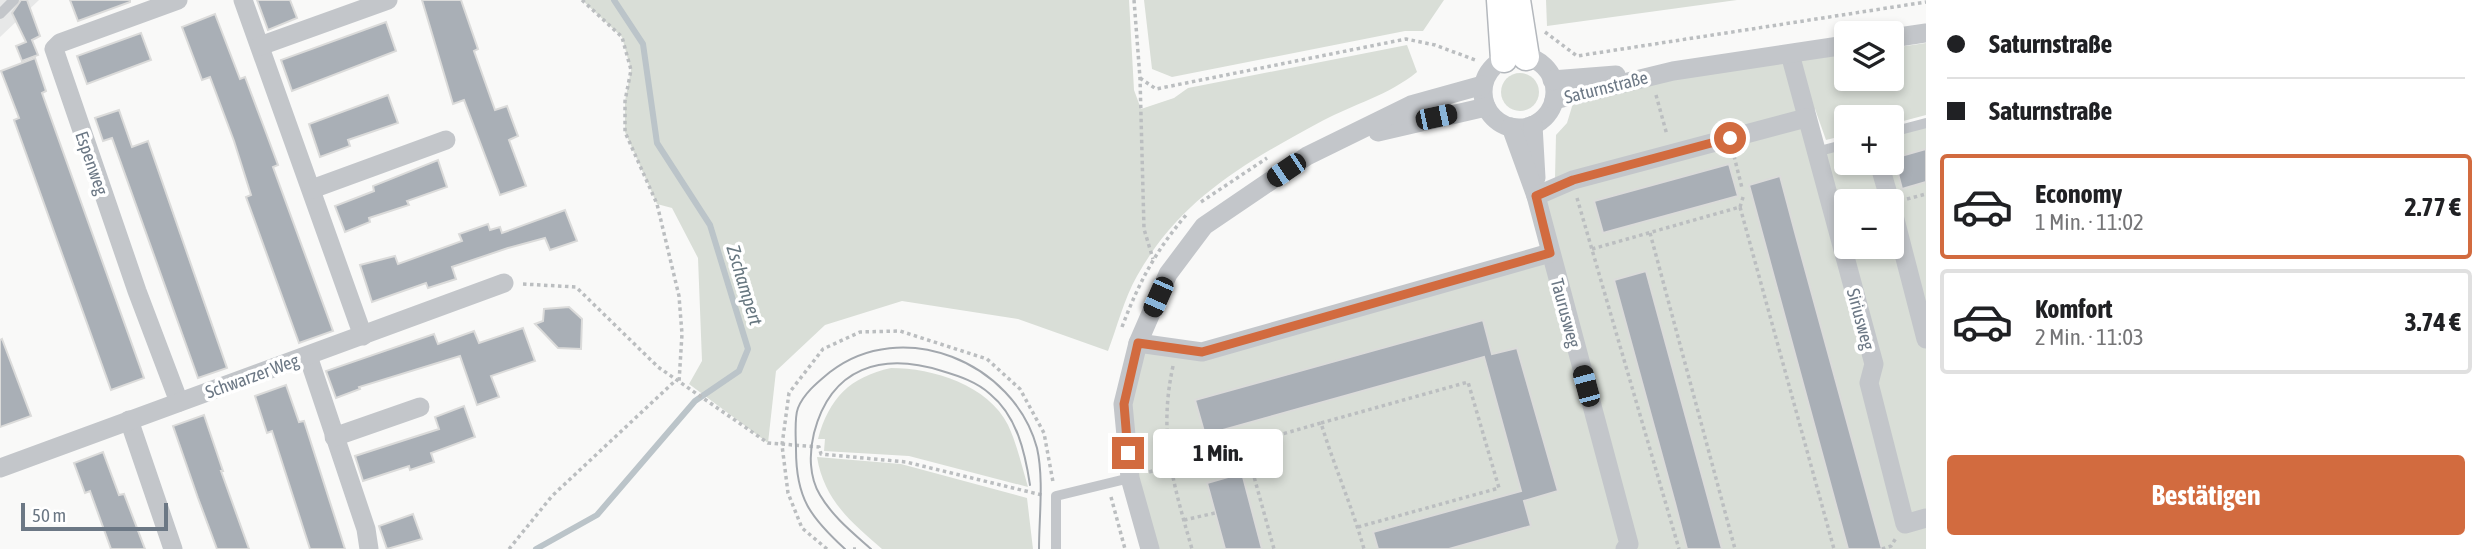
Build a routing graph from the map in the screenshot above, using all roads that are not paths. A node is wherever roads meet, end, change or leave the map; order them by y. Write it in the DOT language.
graph roads {
  1 [pos="15,0"];
  2 [pos="178,0"];
  3 [pos="243,0"];
  4 [pos="388,0"];
  5 [pos="1500,0"];
  6 [pos="1517,0"];
  7 [pos="0,14"];
  8 [pos="1926,33"];
  9 [pos="1904,36"];
  10 [pos="260,46"];
  11 [pos="1834,47"];
  12 [pos="1790,54"];
  13 [pos="1504,56"];
  14 [pos="1673,71"];
  15 [pos="1477,78"];
  16 [pos="1552,80"];
  17 [pos="1554,100"];
  18 [pos="1486,107"];
  19 [pos="1806,118"];
  20 [pos="1926,123"];
  21 [pos="1533,125"];
  22 [pos="1511,127"];
  23 [pos="1904,129"];
  24 [pos="446,140"];
  25 [pos="1834,147"];
  26 [pos="1816,152"];
  27 [pos="1307,156"];
  28 [pos="312,189"];
  29 [pos="1536,196"];
  30 [pos="1550,253"];
  31 [pos="1904,254"];
  32 [pos="504,284"];
  33 [pos="363,336"];
  34 [pos="1926,339"];
  35 [pos="1138,343"];
  36 [pos="308,356"];
  37 [pos="179,402"];
  38 [pos="419,407"];
  39 [pos="129,420"];
  40 [pos="334,437"];
  41 [pos="0,468"];
  42 [pos="1130,478"];
  43 [pos="1926,518"];
  44 [pos="173,549"];
  45 [pos="369,549"];
  46 [pos="1056,549"];
  47 [pos="1150,549"];
  48 [pos="1625,549"];
  1 -- 7 [label="lane"];
  2 -- 37 [label="street, Espenweg"];
  3 -- 10 [label="street"];
  4 -- 10 [label="street"];
  5 -- 13 [label="street"];
  6 -- 13 [label="street"];
  8 -- 9 [label="street"];
  10 -- 28 [label="street"];
  11 -- 12 [label="street, Saturnstraße"];
  12 -- 14 [label="street, Saturnstraße"];
  12 -- 19 [label="street, Siriusweg"];
  13 -- 15 [label="street"];
  13 -- 16 [label="street"];
  14 -- 16 [label="street, Saturnstraße"];
  14 -- 17 [label="street, Saturnstraße"];
  15 -- 18 [label="street"];
  15 -- 27 [label="street"];
  16 -- 17 [label="street, Saturnstraße"];
  17 -- 21 [label="street"];
  18 -- 22 [label="street"];
  18 -- 27 [label="street"];
  19 -- 26 [label="street, Siriusweg"];
  19 -- 29 [label="street"];
  20 -- 23 [label="lane"];
  21 -- 22 [label="street"];
  21 -- 29 [label="street, Taurusweg"];
  22 -- 29 [label="street, Taurusweg"];
  24 -- 28 [label="street"];
  25 -- 26 [label="lane"];
  26 -- 43 [label="street, Siriusweg"];
  27 -- 35 [label="street"];
  28 -- 33 [label="street"];
  29 -- 30 [label="street, Taurusweg"];
  30 -- 35 [label="street"];
  30 -- 48 [label="street, Taurusweg"];
  31 -- 34 [label="street"];
  32 -- 33 [label="street, Schwarzer Weg"];
  33 -- 36 [label="street, Schwarzer Weg"];
  35 -- 42 [label="street"];
  36 -- 37 [label="street, Schwarzer Weg"];
  36 -- 40 [label="street"];
  37 -- 39 [label="street, Schwarzer Weg"];
  38 -- 40 [label="street"];
  39 -- 41 [label="street, Schwarzer Weg"];
  39 -- 44 [label="street"];
  40 -- 45 [label="street"];
  42 -- 46 [label="lane"];
  42 -- 47 [label="street"];
}
